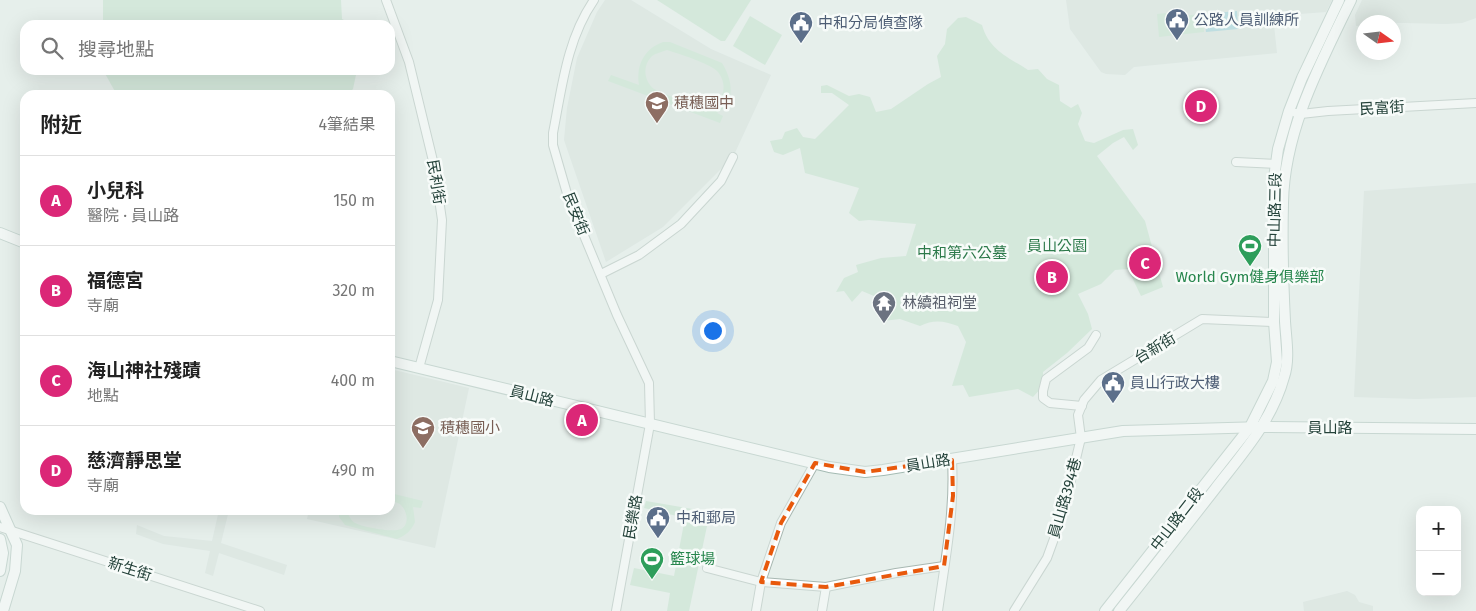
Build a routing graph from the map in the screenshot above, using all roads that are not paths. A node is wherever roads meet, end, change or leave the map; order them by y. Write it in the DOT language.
graph roads {
  1 [pos="386,0"];
  2 [pos="594,0"];
  3 [pos="1339,0"];
  4 [pos="1350,0"];
  5 [pos="393,20"];
  6 [pos="395,24"];
  7 [pos="1476,103"];
  8 [pos="1289,111"];
  9 [pos="1300,114"];
  10 [pos="733,157"];
  11 [pos="1236,162"];
  12 [pos="1276,164"];
  13 [pos="0,233"];
  14 [pos="20,241"];
  15 [pos="601,274"];
  16 [pos="1274,322"];
  17 [pos="1096,335"];
  18 [pos="395,362"];
  19 [pos="420,368"];
  20 [pos="1082,406"];
  21 [pos="650,424"];
  22 [pos="1250,427"];
  23 [pos="1263,427"];
  24 [pos="1476,429"];
  25 [pos="1081,438"];
  26 [pos="952,460"];
  27 [pos="815,463"];
  28 [pos="0,507"];
  29 [pos="0,528"];
  30 [pos="13,533"];
  31 [pos="0,539"];
  32 [pos="944,566"];
  33 [pos="707,568"];
  34 [pos="0,571"];
  35 [pos="761,582"];
  36 [pos="826,588"];
  37 [pos="3,611"];
  38 [pos="260,611"];
  39 [pos="616,611"];
  40 [pos="756,611"];
  41 [pos="822,611"];
  42 [pos="938,611"];
  43 [pos="1014,611"];
  44 [pos="1105,611"];
  45 [pos="1119,611"];
  1 -- 5 [label="street, 民利街"];
  2 -- 15 [label="street, 民安街"];
  3 -- 8 [label="main road, 中山路三段"];
  4 -- 9 [label="main road, 中山路三段"];
  6 -- 19 [label="street, 民利街"];
  7 -- 9 [label="street, 民富街"];
  8 -- 9 [label="street, 民富街"];
  8 -- 12 [label="main road, 中山路三段"];
  9 -- 23 [label="main road, 中山路三段"];
  10 -- 15 [label="street"];
  11 -- 12 [label="street"];
  12 -- 16 [label="main road, 中山路三段"];
  13 -- 14 [label="main road"];
  15 -- 21 [label="street, 民安街"];
  16 -- 20 [label="street, 台新街"];
  16 -- 22 [label="main road, 中山路三段"];
  17 -- 20 [label="street"];
  18 -- 19 [label="main road, 員山路"];
  19 -- 21 [label="main road, 員山路"];
  20 -- 25 [label="street"];
  21 -- 27 [label="main road, 員山路"];
  21 -- 39 [label="street, 民樂路"];
  22 -- 23 [label="main road, 員山路"];
  22 -- 25 [label="main road, 員山路"];
  22 -- 44 [label="main road, 中山路二段"];
  23 -- 24 [label="main road, 員山路"];
  23 -- 45 [label="main road, 中山路二段"];
  25 -- 26 [label="main road, 員山路"];
  25 -- 43 [label="street, 員山路394巷"];
  26 -- 27 [label="main road, 員山路"];
  26 -- 32 [label="street"];
  27 -- 35 [label="street"];
  28 -- 30 [label="main road"];
  29 -- 30 [label="street, 新生街"];
  30 -- 37 [label="main road"];
  30 -- 38 [label="street, 新生街"];
  31 -- 34 [label="main road"];
  32 -- 36 [label="street"];
  32 -- 42 [label="street"];
  33 -- 35 [label="street"];
  35 -- 36 [label="street"];
  35 -- 40 [label="street"];
  36 -- 41 [label="street"];
}
